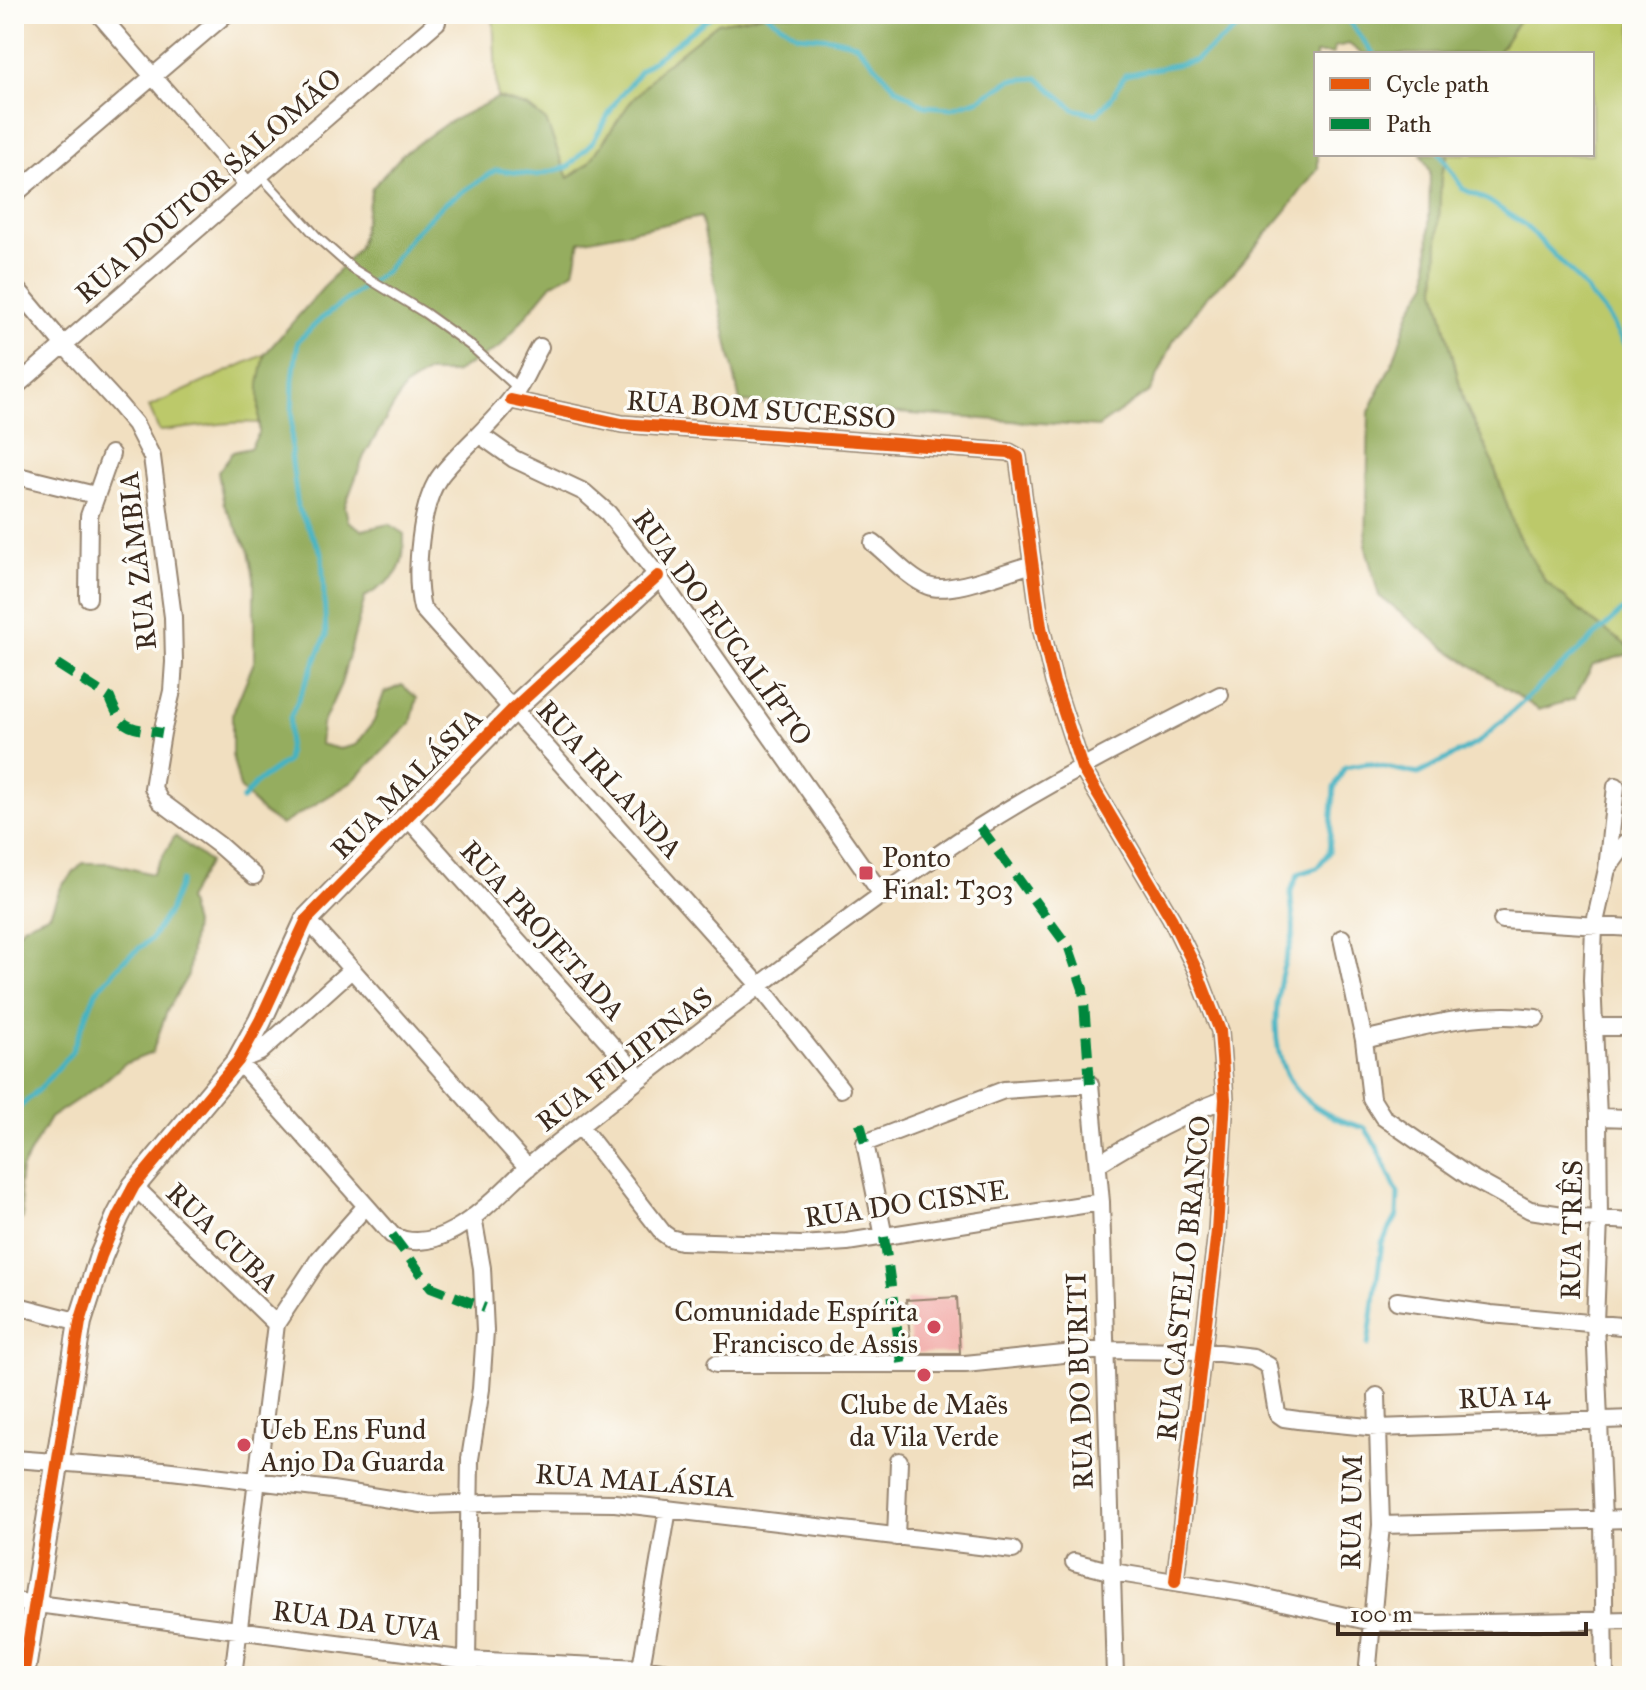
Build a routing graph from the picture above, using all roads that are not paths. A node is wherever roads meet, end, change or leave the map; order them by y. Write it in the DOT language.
graph roads {
  1 [pos="99,14"];
  2 [pos="226,14"];
  3 [pos="437,18"];
  4 [pos="152,75"];
  5 [pos="254,180"];
  6 [pos="14,195"];
  7 [pos="14,285"];
  8 [pos="64,345"];
  9 [pos="540,347"];
  10 [pos="15,386"];
  11 [pos="515,394"];
  12 [pos="480,435"];
  13 [pos="1009,452"];
  14 [pos="111,454"];
  15 [pos="14,475"];
  16 [pos="95,495"];
  17 [pos="873,543"];
  18 [pos="1033,564"];
  19 [pos="658,576"];
  20 [pos="88,598"];
  21 [pos="1220,695"];
  22 [pos="513,709"];
  23 [pos="1082,768"];
  24 [pos="1616,786"];
  25 [pos="406,816"];
  26 [pos="1632,839"];
  27 [pos="1607,869"];
  28 [pos="254,876"];
  29 [pos="883,896"];
  30 [pos="307,919"];
  31 [pos="1502,920"];
  32 [pos="1594,927"];
  33 [pos="1632,928"];
  34 [pos="1342,938"];
  35 [pos="351,970"];
  36 [pos="759,985"];
  37 [pos="1536,1018"];
  38 [pos="1594,1027"];
  39 [pos="1632,1027"];
  40 [pos="1364,1040"];
  41 [pos="238,1061"];
  42 [pos="641,1078"];
  43 [pos="841,1089"];
  44 [pos="1225,1099"];
  45 [pos="1598,1117"];
  46 [pos="1632,1118"];
  47 [pos="580,1126"];
  48 [pos="1098,1164"];
  49 [pos="528,1168"];
  50 [pos="134,1186"];
  51 [pos="1101,1202"];
  52 [pos="365,1207"];
  53 [pos="473,1217"];
  54 [pos="1599,1219"];
  55 [pos="1632,1221"];
  56 [pos="884,1237"];
  57 [pos="1397,1301"];
  58 [pos="14,1305"];
  59 [pos="80,1322"];
  60 [pos="1595,1322"];
  61 [pos="276,1324"];
  62 [pos="1632,1327"];
  63 [pos="1103,1350"];
  64 [pos="1202,1351"];
  65 [pos="716,1364"];
  66 [pos="1377,1396"];
  67 [pos="1599,1419"];
  68 [pos="1632,1419"];
  69 [pos="1378,1428"];
  70 [pos="14,1459"];
  71 [pos="899,1461"];
  72 [pos="58,1464"];
  73 [pos="256,1481"];
  74 [pos="467,1503"];
  75 [pos="668,1509"];
  76 [pos="1632,1519"];
  77 [pos="1603,1520"];
  78 [pos="1381,1525"];
  79 [pos="896,1537"];
  80 [pos="1013,1550"];
  81 [pos="1074,1562"];
  82 [pos="1113,1572"];
  83 [pos="1175,1581"];
  84 [pos="24,1602"];
  85 [pos="1605,1620"];
  86 [pos="1632,1620"];
  87 [pos="1372,1622"];
  88 [pos="238,1631"];
  89 [pos="467,1660"];
  90 [pos="641,1668"];
  91 [pos="23,1676"];
  92 [pos="233,1676"];
  93 [pos="695,1676"];
  94 [pos="1115,1676"];
  95 [pos="1367,1676"];
  96 [pos="1605,1676"];
  1 -- 4 [label="street"];
  2 -- 4 [label="street"];
  3 -- 5 [label="street, RUA DOUTOR SALOMÃO"];
  4 -- 5 [label="street"];
  4 -- 6 [label="street"];
  5 -- 8 [label="street, RUA DOUTOR SALOMÃO"];
  5 -- 11 [label="lane"];
  7 -- 8 [label="street, RUA ZÂMBIA"];
  8 -- 10 [label="street, RUA DOUTOR SALOMÃO"];
  8 -- 28 [label="street, RUA ZÂMBIA"];
  9 -- 11 [label="street"];
  11 -- 12 [label="street"];
  11 -- 13 [label="street, RUA BOM SUCESSO"];
  12 -- 19 [label="street, RUA DO EUCALÍPTO"];
  12 -- 22 [label="street, RUA IRLANDA"];
  13 -- 18 [label="street, RUA CASTELO BRANCO"];
  14 -- 16 [label="street"];
  15 -- 16 [label="street"];
  16 -- 20 [label="street"];
  17 -- 18 [label="street"];
  18 -- 23 [label="street, RUA CASTELO BRANCO"];
  19 -- 22 [label="street, RUA MALÁSIA"];
  19 -- 29 [label="street, RUA DO EUCALÍPTO"];
  21 -- 23 [label="street, RUA FILIPINAS"];
  22 -- 25 [label="street, RUA MALÁSIA"];
  22 -- 36 [label="street, RUA IRLANDA"];
  23 -- 29 [label="street, RUA FILIPINAS"];
  23 -- 44 [label="street, RUA CASTELO BRANCO"];
  24 -- 27 [label="street, RUA TRÊS"];
  25 -- 30 [label="street, RUA MALÁSIA"];
  25 -- 42 [label="street, RUA PROJETADA"];
  26 -- 27 [label="street"];
  27 -- 32 [label="street, RUA TRÊS"];
  29 -- 36 [label="street, RUA FILIPINAS"];
  30 -- 35 [label="street"];
  30 -- 41 [label="street, RUA MALÁSIA"];
  31 -- 32 [label="street"];
  32 -- 33 [label="street"];
  32 -- 38 [label="street, RUA TRÊS"];
  34 -- 40 [label="street"];
  35 -- 41 [label="street"];
  35 -- 49 [label="street"];
  36 -- 42 [label="street, RUA FILIPINAS"];
  36 -- 43 [label="street, RUA IRLANDA"];
  37 -- 40 [label="street"];
  38 -- 39 [label="street"];
  38 -- 45 [label="street, RUA TRÊS"];
  40 -- 54 [label="street"];
  41 -- 50 [label="street, RUA MALÁSIA"];
  41 -- 52 [label="street"];
  42 -- 47 [label="street, RUA FILIPINAS"];
  44 -- 48 [label="street"];
  44 -- 64 [label="street, RUA CASTELO BRANCO"];
  45 -- 46 [label="street"];
  45 -- 54 [label="street, RUA TRÊS"];
  47 -- 49 [label="street, RUA FILIPINAS"];
  47 -- 56 [label="street, RUA DO CISNE"];
  48 -- 51 [label="street, RUA DO BURITI"];
  48 -- 56 [label="street, RUA DO BURITI"];
  49 -- 53 [label="street, RUA FILIPINAS"];
  50 -- 59 [label="street, RUA MALÁSIA"];
  50 -- 61 [label="street, RUA CUBA"];
  51 -- 56 [label="street, RUA DO CISNE"];
  51 -- 63 [label="street, RUA DO BURITI"];
  52 -- 53 [label="street, RUA FILIPINAS"];
  52 -- 61 [label="street"];
  53 -- 74 [label="street"];
  54 -- 55 [label="street"];
  54 -- 60 [label="street, RUA TRÊS"];
  57 -- 60 [label="street"];
  58 -- 59 [label="street"];
  59 -- 72 [label="street, RUA MALÁSIA"];
  60 -- 62 [label="street"];
  60 -- 67 [label="street, RUA TRÊS"];
  61 -- 73 [label="street"];
  63 -- 64 [label="street"];
  63 -- 65 [label="street"];
  63 -- 82 [label="street, RUA DO BURITI"];
  64 -- 69 [label="street, RUA 14"];
  64 -- 83 [label="street, RUA CASTELO BRANCO"];
  66 -- 69 [label="street, RUA UM"];
  67 -- 68 [label="street, RUA 14"];
  67 -- 69 [label="street, RUA 14"];
  67 -- 77 [label="street, RUA TRÊS"];
  69 -- 78 [label="street, RUA UM"];
  70 -- 72 [label="street, RUA MALÁSIA"];
  71 -- 79 [label="street"];
  72 -- 73 [label="street, RUA MALÁSIA"];
  72 -- 84 [label="street, RUA MALÁSIA"];
  73 -- 74 [label="street, RUA MALÁSIA"];
  73 -- 88 [label="street"];
  74 -- 75 [label="street, RUA MALÁSIA"];
  74 -- 89 [label="street"];
  75 -- 79 [label="street, RUA MALÁSIA"];
  75 -- 90 [label="street"];
  76 -- 77 [label="street"];
  77 -- 78 [label="street"];
  77 -- 85 [label="street, RUA TRÊS"];
  78 -- 87 [label="street, RUA UM"];
  79 -- 80 [label="street, RUA MALÁSIA"];
  81 -- 82 [label="street"];
  82 -- 83 [label="street"];
  82 -- 94 [label="street, RUA DO BURITI"];
  83 -- 87 [label="street"];
  84 -- 88 [label="street, RUA DA UVA"];
  84 -- 91 [label="street, RUA MALÁSIA"];
  85 -- 86 [label="street"];
  85 -- 87 [label="street"];
  85 -- 96 [label="street, RUA TRÊS"];
  87 -- 95 [label="street, RUA UM"];
  88 -- 89 [label="street, RUA DA UVA"];
  88 -- 92 [label="street"];
  89 -- 90 [label="street, RUA DA UVA"];
  90 -- 93 [label="street, RUA DA UVA"];
}
